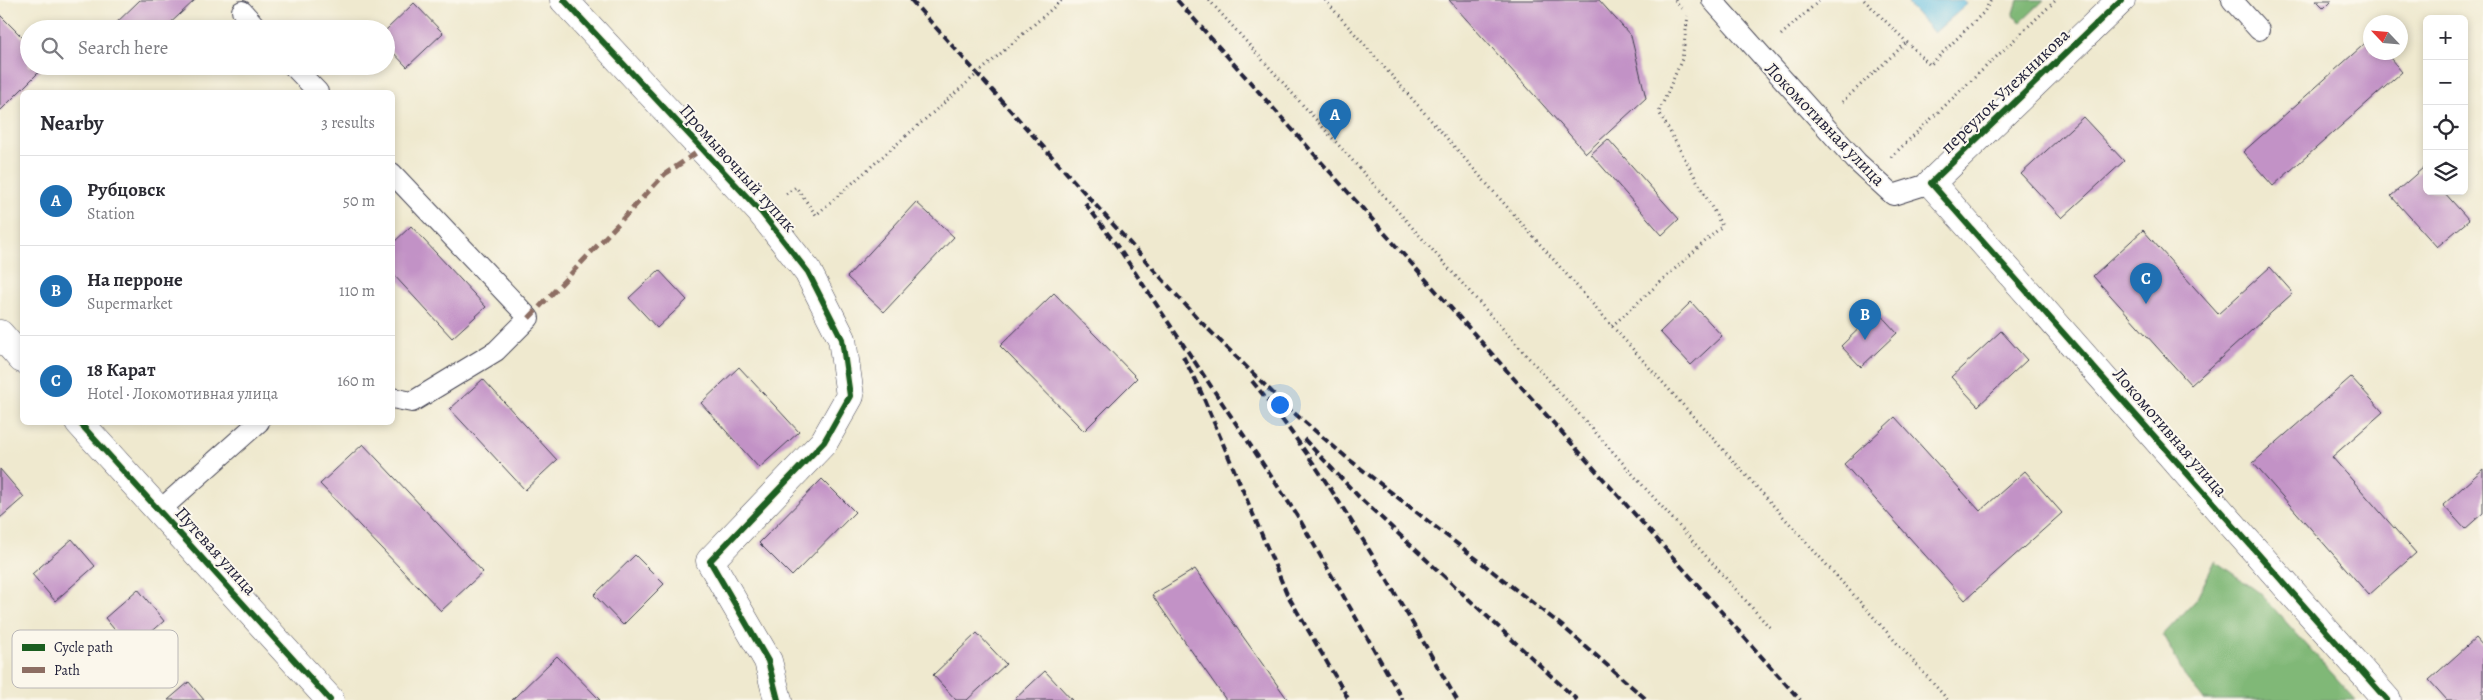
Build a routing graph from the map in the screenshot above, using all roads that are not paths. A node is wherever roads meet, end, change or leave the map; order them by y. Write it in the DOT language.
graph roads {
  1 [pos="564,0"];
  2 [pos="1712,0"];
  3 [pos="2121,0"];
  4 [pos="2232,0"];
  5 [pos="242,11"];
  6 [pos="250,20"];
  7 [pos="2259,30"];
  8 [pos="302,75"];
  9 [pos="316,90"];
  10 [pos="395,176"];
  11 [pos="1931,183"];
  12 [pos="0,334"];
  13 [pos="20,357"];
  14 [pos="395,399"];
  15 [pos="83,425"];
  16 [pos="256,425"];
  17 [pos="159,511"];
  18 [pos="330,700"];
  19 [pos="778,700"];
  20 [pos="2387,700"];
  1 -- 19 [label="street, Промывочный тупик"];
  2 -- 11 [label="lane, Локомотивная улица"];
  3 -- 11 [label="street, переулок Улежникова"];
  4 -- 7 [label="lane"];
  5 -- 6 [label="lane"];
  8 -- 9 [label="lane"];
  10 -- 14 [label="lane"];
  11 -- 20 [label="street, Локомотивная улица"];
  12 -- 13 [label="street"];
  15 -- 17 [label="street, Путевая улица"];
  16 -- 17 [label="lane"];
  17 -- 18 [label="street, Путевая улица"];
}
